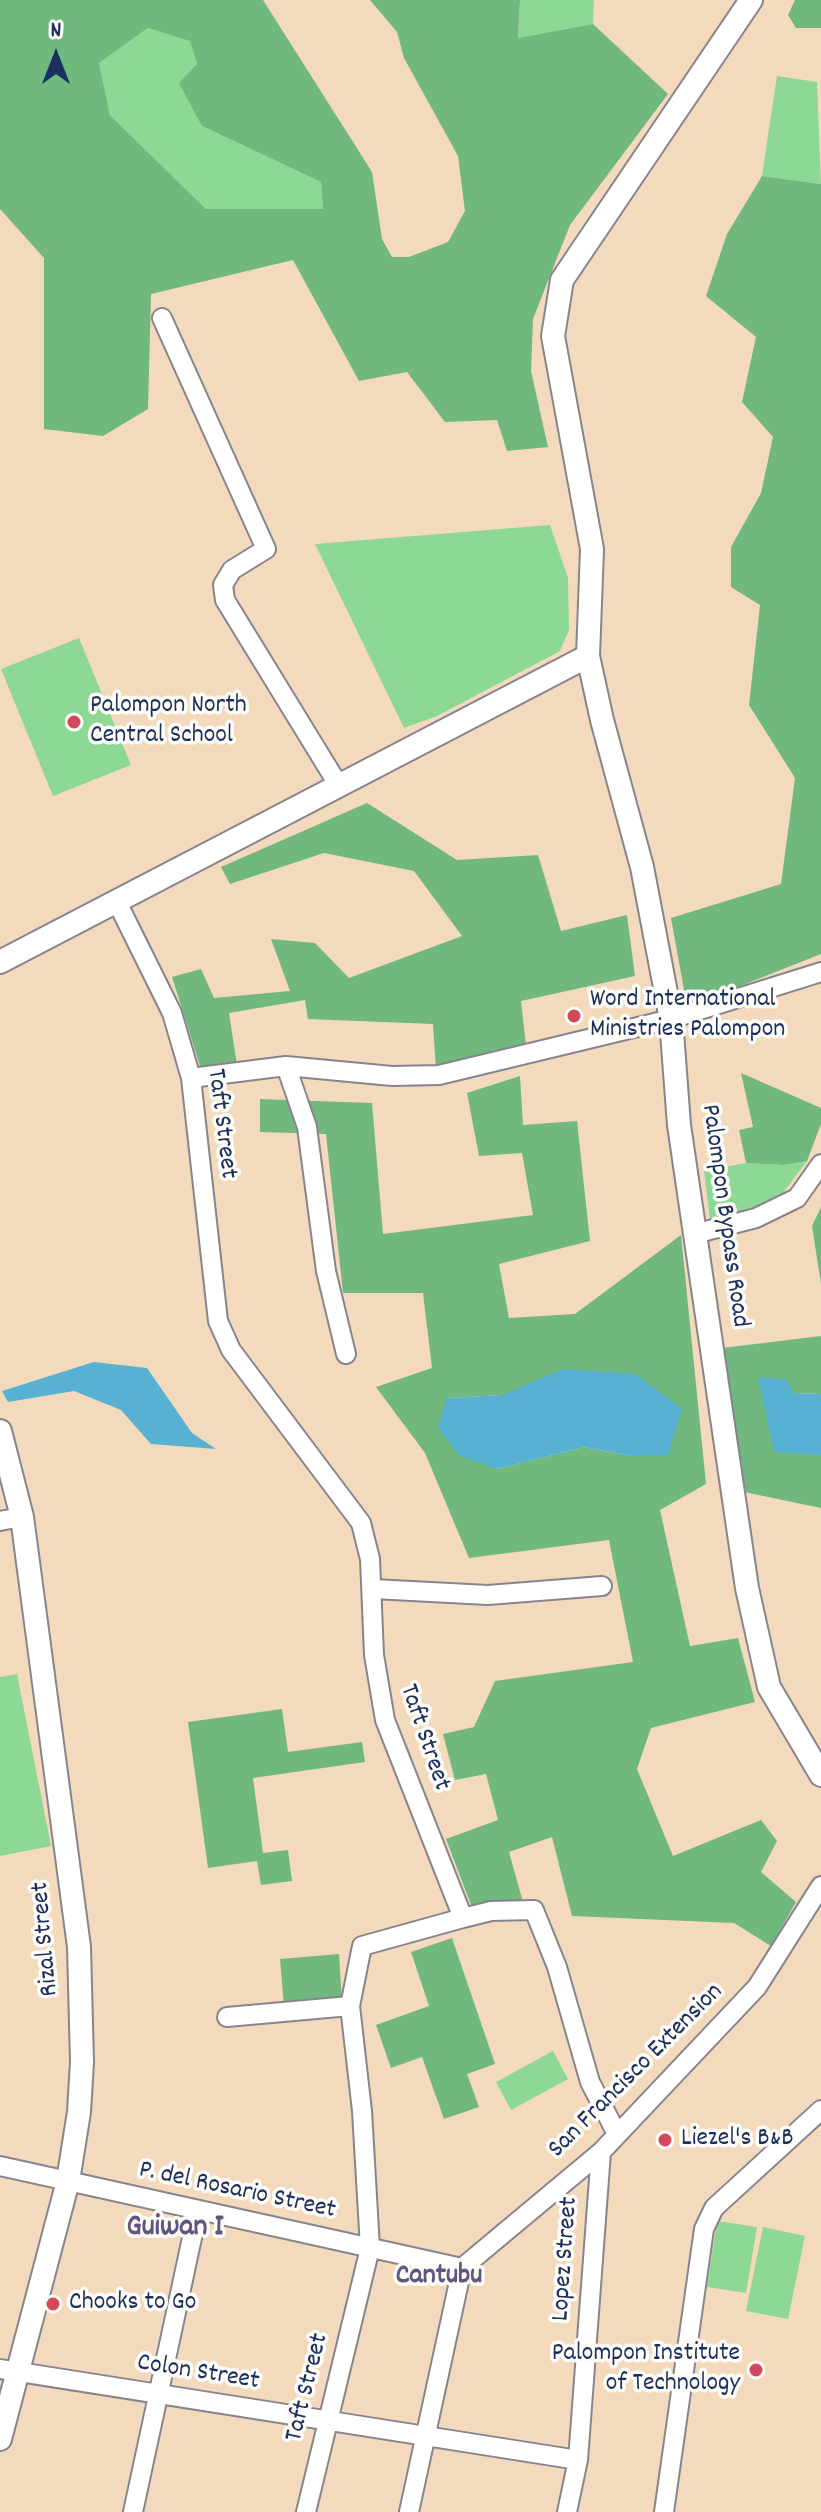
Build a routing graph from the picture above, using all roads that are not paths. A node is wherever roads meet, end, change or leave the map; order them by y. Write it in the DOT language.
graph roads {
  1 [pos="751,0"];
  2 [pos="162,318"];
  3 [pos="588,656"];
  4 [pos="339,786"];
  5 [pos="117,902"];
  6 [pos="0,962"];
  7 [pos="821,972"];
  8 [pos="671,1019"];
  9 [pos="286,1066"];
  10 [pos="191,1078"];
  11 [pos="821,1164"];
  12 [pos="698,1233"];
  13 [pos="346,1354"];
  14 [pos="0,1431"];
  15 [pos="11,1519"];
  16 [pos="602,1586"];
  17 [pos="373,1589"];
  18 [pos="821,1775"];
  19 [pos="821,1886"];
  20 [pos="463,1918"];
  21 [pos="350,2006"];
  22 [pos="227,2017"];
  23 [pos="821,2110"];
  24 [pos="617,2134"];
  25 [pos="601,2152"];
  26 [pos="0,2166"];
  27 [pos="68,2181"];
  28 [pos="198,2210"];
  29 [pos="370,2248"];
  30 [pos="462,2268"];
  31 [pos="9,2370"];
  32 [pos="158,2394"];
  33 [pos="328,2421"];
  34 [pos="424,2436"];
  35 [pos="0,2439"];
  36 [pos="578,2460"];
  37 [pos="133,2512"];
  38 [pos="306,2512"];
  39 [pos="409,2512"];
  40 [pos="567,2512"];
  41 [pos="664,2512"];
  1 -- 3 [label="main road, Palompon Bypass Road"];
  2 -- 4 [label="street"];
  3 -- 4 [label="main road"];
  3 -- 8 [label="main road, Palompon Bypass Road"];
  4 -- 5 [label="main road"];
  5 -- 6 [label="main road"];
  5 -- 10 [label="street, Taft Street"];
  7 -- 8 [label="street"];
  8 -- 9 [label="street"];
  8 -- 12 [label="main road, Palompon Bypass Road"];
  9 -- 10 [label="street"];
  9 -- 13 [label="street"];
  10 -- 17 [label="street, Taft Street"];
  11 -- 12 [label="street"];
  12 -- 18 [label="main road, Palompon Bypass Road"];
  14 -- 15 [label="main road, Rizal Street"];
  15 -- 27 [label="main road, Rizal Street"];
  16 -- 17 [label="street"];
  17 -- 20 [label="street, Taft Street"];
  19 -- 24 [label="street, San Francisco Extension"];
  20 -- 21 [label="street, Taft Street"];
  20 -- 24 [label="street"];
  21 -- 22 [label="street"];
  21 -- 29 [label="street, Taft Street"];
  23 -- 41 [label="street"];
  24 -- 25 [label="street, San Francisco Extension"];
  25 -- 30 [label="street, San Francisco Extension"];
  25 -- 36 [label="street, Lopez Street"];
  26 -- 27 [label="street, P. del Rosario Street"];
  27 -- 28 [label="street, P. del Rosario Street"];
  27 -- 31 [label="main road, Rizal Street"];
  28 -- 29 [label="street, P. del Rosario Street"];
  28 -- 32 [label="street"];
  29 -- 30 [label="street, P. del Rosario Street"];
  29 -- 33 [label="street, Taft Street"];
  30 -- 34 [label="street"];
  31 -- 32 [label="street, Colon Street"];
  31 -- 35 [label="main road, Rizal Street"];
  32 -- 33 [label="street, Colon Street"];
  32 -- 37 [label="street"];
  33 -- 34 [label="street, Colon Street"];
  33 -- 38 [label="street, Taft Street"];
  34 -- 36 [label="street, Colon Street"];
  34 -- 39 [label="street"];
  36 -- 40 [label="street, Lopez Street"];
}
